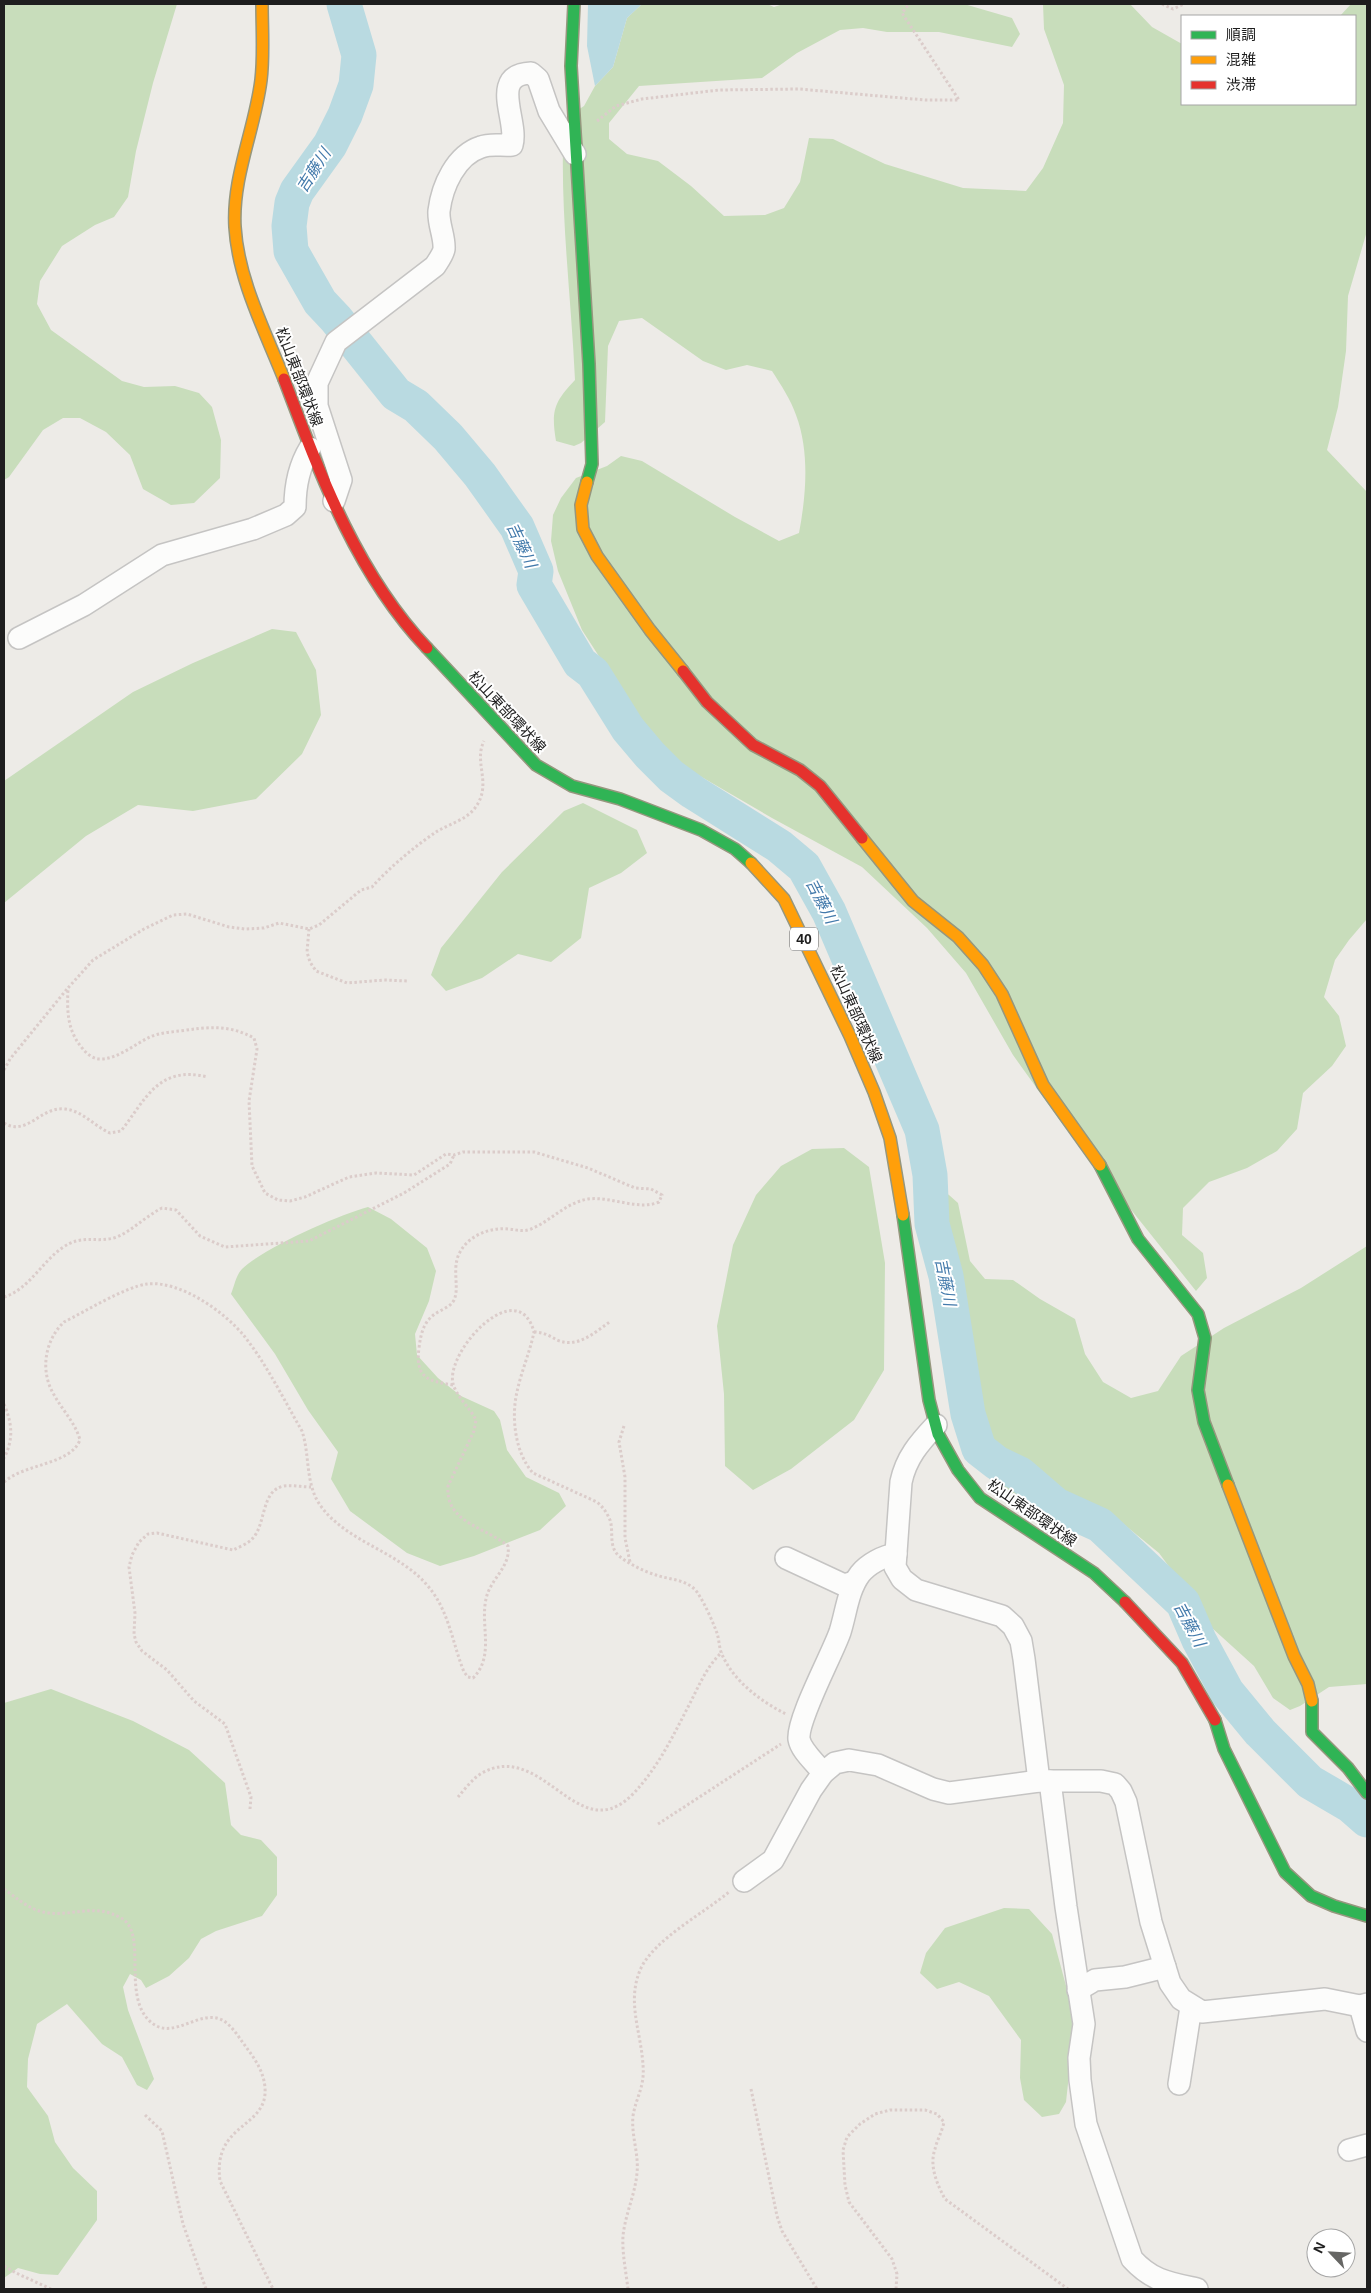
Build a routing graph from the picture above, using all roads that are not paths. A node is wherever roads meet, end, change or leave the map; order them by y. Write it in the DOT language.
graph roads {
  1 [pos="262,4"];
  2 [pos="574,4"];
  3 [pos="575,154"];
  4 [pos="310,448"];
  5 [pos="334,501"];
  6 [pos="19,638"];
  7 [pos="936,1425"];
  8 [pos="896,1554"];
  9 [pos="786,1558"];
  10 [pos="854,1582"];
  11 [pos="823,1773"];
  12 [pos="1044,1781"];
  13 [pos="1367,1793"];
  14 [pos="744,1881"];
  15 [pos="1367,1916"];
  16 [pos="1165,1967"];
  17 [pos="1078,1990"];
  18 [pos="1364,2004"];
  19 [pos="1191,2007"];
  20 [pos="1367,2031"];
  21 [pos="1179,2084"];
  22 [pos="1197,2289"];
  1 -- 4 [label="main road, 松山東部環状線 / 40"];
  2 -- 3 [label="main road"];
  3 -- 5 [label="street"];
  3 -- 13 [label="main road"];
  4 -- 5 [label="main road, 松山東部環状線 / 40"];
  4 -- 6 [label="street"];
  5 -- 7 [label="main road, 松山東部環状線 / 40"];
  7 -- 8 [label="street"];
  7 -- 15 [label="main road, 松山東部環状線 / 40"];
  8 -- 10 [label="street"];
  8 -- 12 [label="street"];
  9 -- 10 [label="street"];
  10 -- 11 [label="street"];
  11 -- 12 [label="street"];
  11 -- 14 [label="street"];
  12 -- 16 [label="street"];
  12 -- 17 [label="street"];
  16 -- 17 [label="street"];
  16 -- 19 [label="street"];
  17 -- 22 [label="street"];
  18 -- 19 [label="street"];
  18 -- 20 [label="street"];
  19 -- 21 [label="street"];
}
